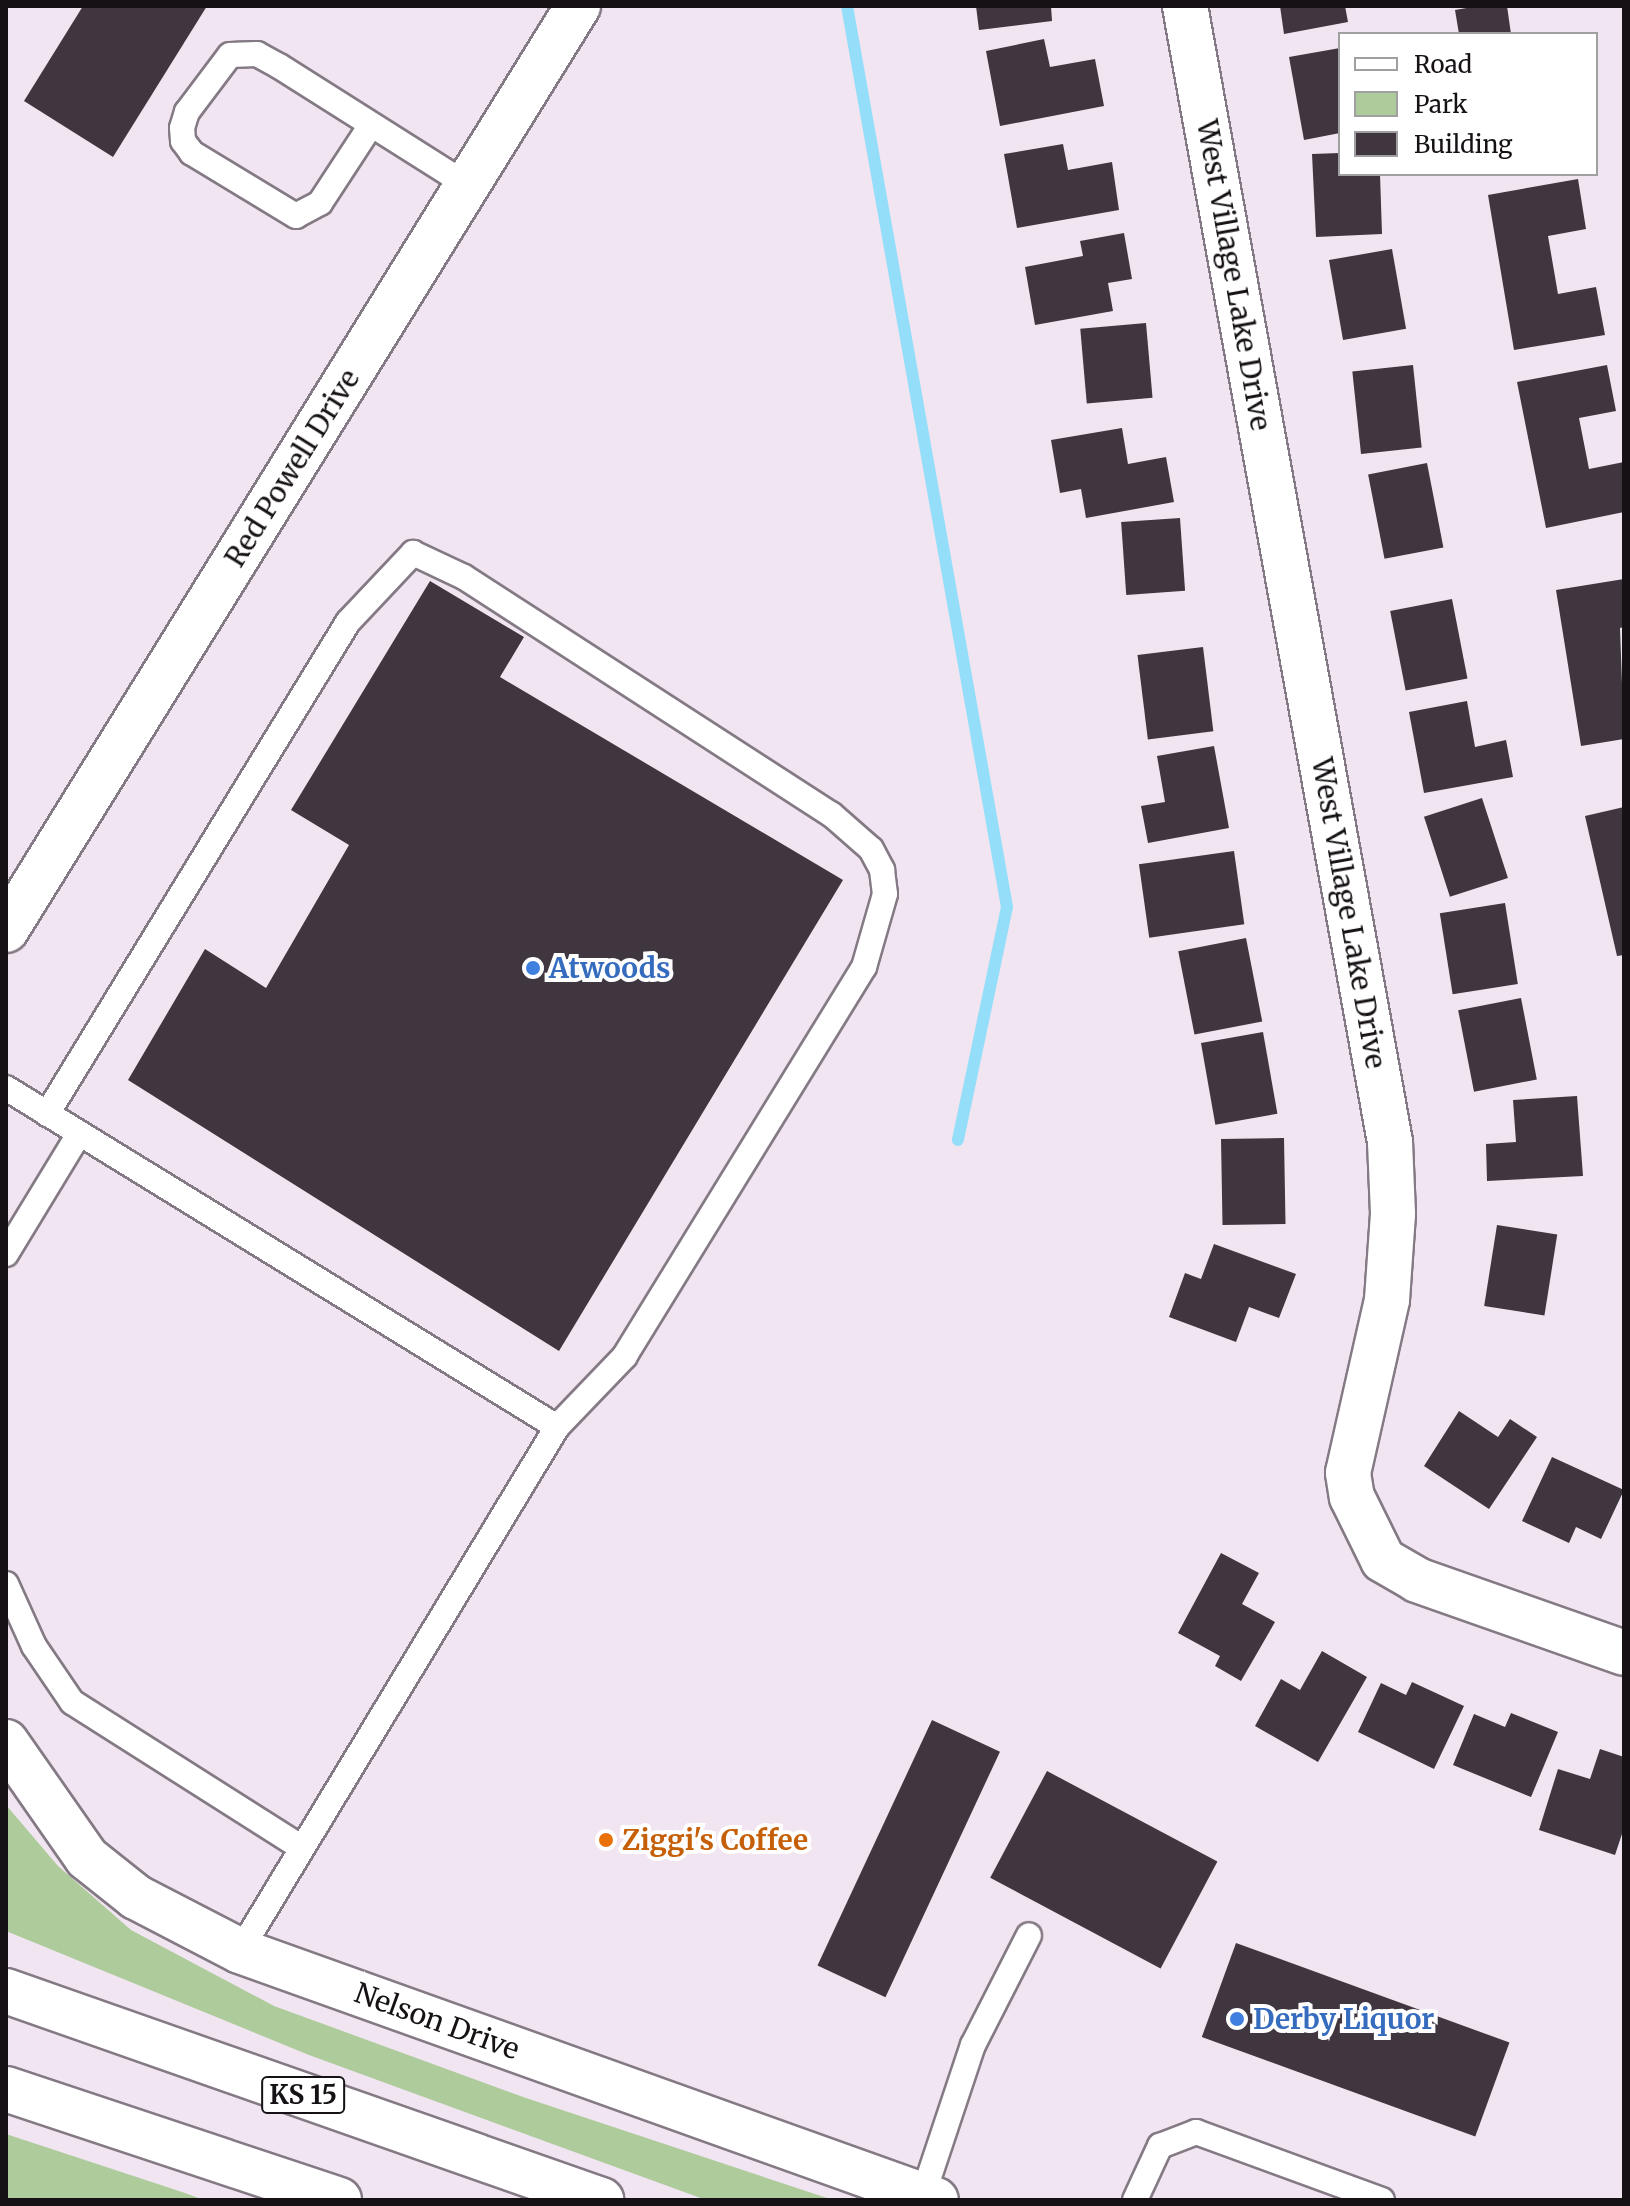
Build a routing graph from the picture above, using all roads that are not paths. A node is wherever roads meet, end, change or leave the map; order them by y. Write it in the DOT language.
graph roads {
  1 [pos="578,6"];
  2 [pos="1185,6"];
  3 [pos="371,125"];
  4 [pos="467,185"];
  5 [pos="6,930"];
  6 [pos="6,1088"];
  7 [pos="47,1114"];
  8 [pos="79,1134"];
  9 [pos="6,1254"];
  10 [pos="557,1427"];
  11 [pos="6,1584"];
  12 [pos="1624,1653"];
  13 [pos="6,1742"];
  14 [pos="302,1848"];
  15 [pos="1029,1935"];
  16 [pos="240,1951"];
  17 [pos="6,1991"];
  18 [pos="6,2089"];
  19 [pos="929,2198"];
  20 [pos="339,2200"];
  21 [pos="601,2200"];
  22 [pos="1135,2200"];
  23 [pos="1382,2200"];
  1 -- 4 [label="street, Red Powell Drive"];
  2 -- 12 [label="street, West Village Lake Drive"];
  3 -- 3 [label="lane"];
  3 -- 4 [label="lane"];
  4 -- 5 [label="street, Red Powell Drive"];
  6 -- 7 [label="lane"];
  7 -- 8 [label="lane"];
  7 -- 10 [label="lane"];
  8 -- 9 [label="lane"];
  8 -- 10 [label="lane"];
  10 -- 14 [label="lane"];
  11 -- 14 [label="lane"];
  13 -- 16 [label="street, Nelson Drive"];
  14 -- 16 [label="lane"];
  15 -- 19 [label="lane"];
  16 -- 19 [label="street, Nelson Drive"];
  17 -- 21 [label="street, KS 15"];
  18 -- 20 [label="street"];
  22 -- 23 [label="lane"];
}
